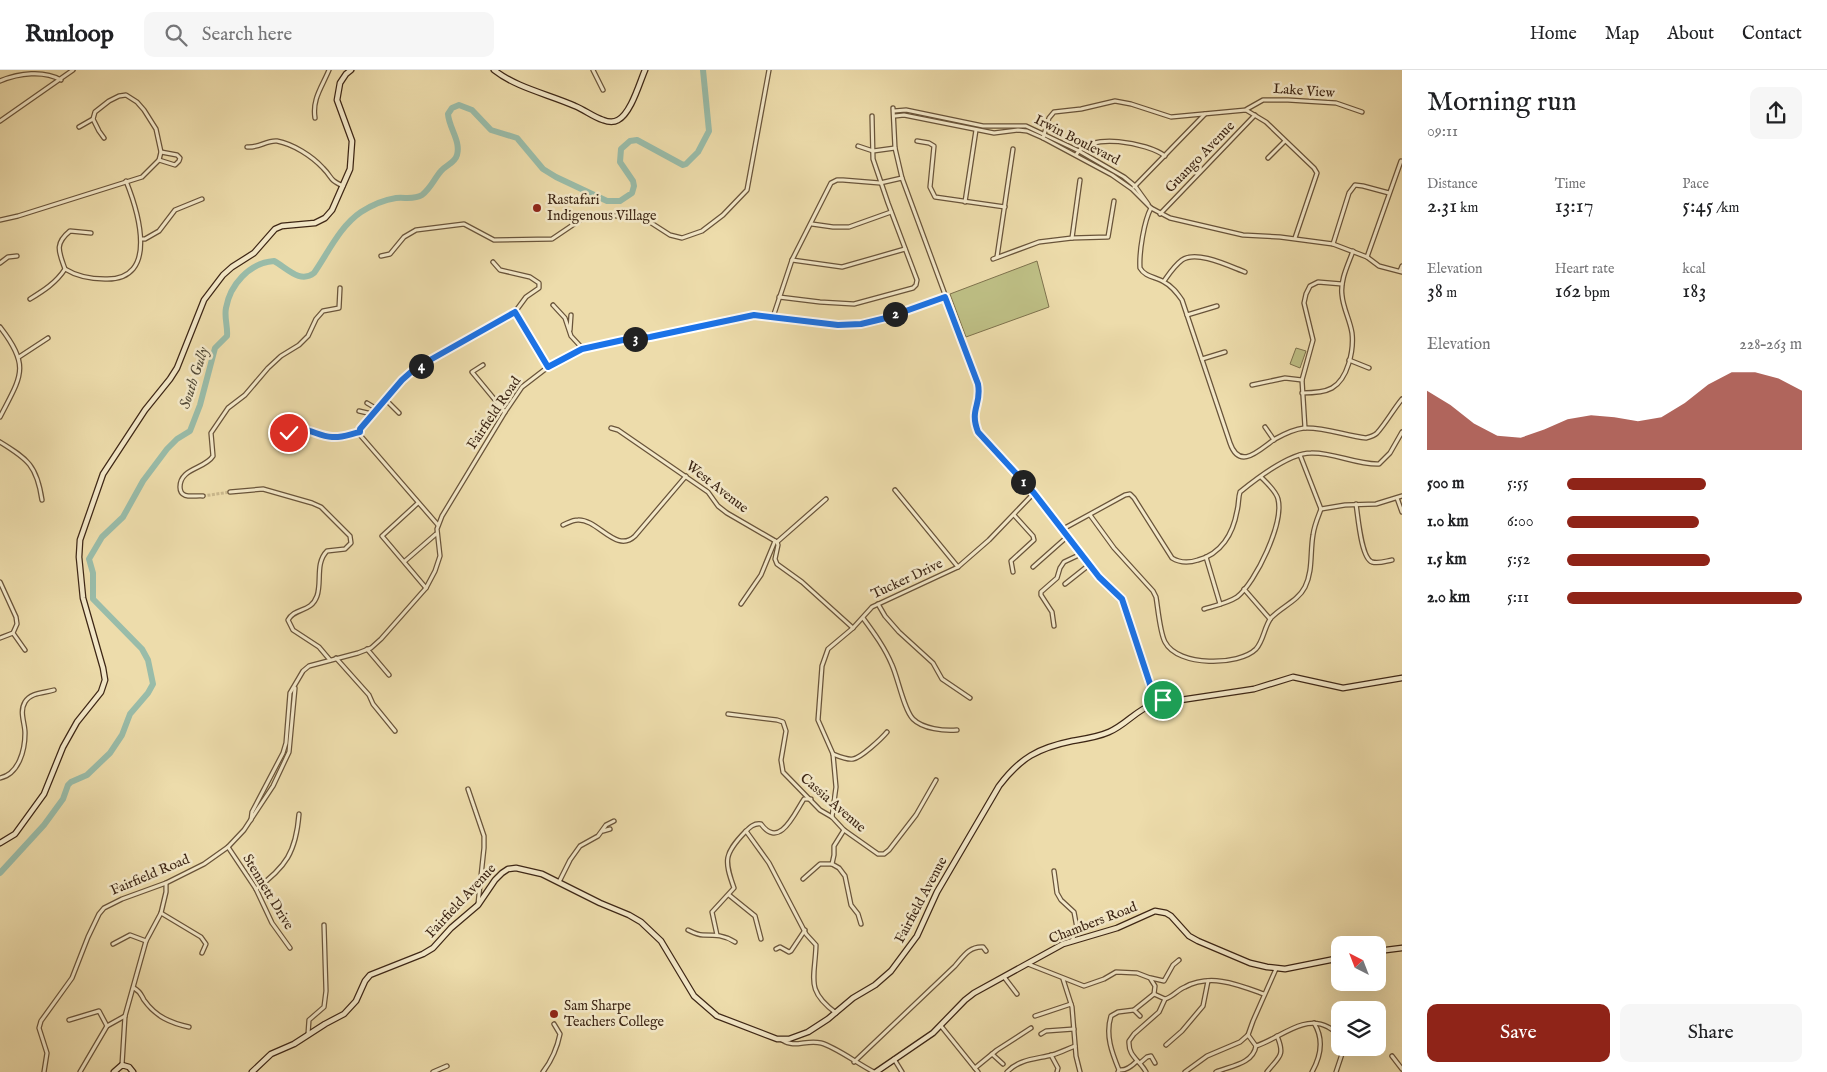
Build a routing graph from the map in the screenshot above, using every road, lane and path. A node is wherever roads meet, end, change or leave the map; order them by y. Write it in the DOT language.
graph roads {
  1 [pos="73,70"];
  2 [pos="329,70"];
  3 [pos="351,70"];
  4 [pos="494,70"];
  5 [pos="593,70"];
  6 [pos="645,70"];
  7 [pos="770,70"];
  8 [pos="48,71"];
  9 [pos="345,72"];
  10 [pos="61,80"];
  11 [pos="0,81"];
  12 [pos="603,90"];
  13 [pos="1246,110"];
  14 [pos="1362,112"];
  15 [pos="1205,114"];
  16 [pos="872,116"];
  17 [pos="895,116"];
  18 [pos="1255,116"];
  19 [pos="938,117"];
  20 [pos="315,118"];
  21 [pos="93,119"];
  22 [pos="0,121"];
  23 [pos="937,122"];
  24 [pos="79,126"];
  25 [pos="984,126"];
  26 [pos="1008,126"];
  27 [pos="976,130"];
  28 [pos="983,131"];
  29 [pos="1008,131"];
  30 [pos="1044,136"];
  31 [pos="104,138"];
  32 [pos="917,141"];
  33 [pos="1284,141"];
  34 [pos="858,146"];
  35 [pos="247,147"];
  36 [pos="896,148"];
  37 [pos="1013,149"];
  38 [pos="873,151"];
  39 [pos="1079,151"];
  40 [pos="161,152"];
  41 [pos="1076,155"];
  42 [pos="1165,156"];
  43 [pos="1268,158"];
  44 [pos="159,160"];
  45 [pos="1401,162"];
  46 [pos="902,178"];
  47 [pos="1080,180"];
  48 [pos="126,181"];
  49 [pos="880,183"];
  50 [pos="344,186"];
  51 [pos="1134,188"];
  52 [pos="1389,193"];
  53 [pos="202,199"];
  54 [pos="1114,200"];
  55 [pos="965,202"];
  56 [pos="1150,206"];
  57 [pos="1004,207"];
  58 [pos="891,212"];
  59 [pos="1160,214"];
  60 [pos="0,220"];
  61 [pos="812,224"];
  62 [pos="91,234"];
  63 [pos="142,238"];
  64 [pos="1072,238"];
  65 [pos="1295,238"];
  66 [pos="1333,244"];
  67 [pos="906,249"];
  68 [pos="1353,251"];
  69 [pos="17,256"];
  70 [pos="381,256"];
  71 [pos="1368,257"];
  72 [pos="792,260"];
  73 [pos="492,262"];
  74 [pos="0,264"];
  75 [pos="1402,266"];
  76 [pos="65,269"];
  77 [pos="1401,271"];
  78 [pos="1245,272"];
  79 [pos="1164,281"];
  80 [pos="1342,284"];
  81 [pos="340,288"];
  82 [pos="779,297"];
  83 [pos="945,297"];
  84 [pos="30,299"];
  85 [pos="553,305"];
  86 [pos="1217,306"];
  87 [pos="515,312"];
  88 [pos="571,315"];
  89 [pos="1187,315"];
  90 [pos="773,317"];
  91 [pos="0,327"];
  92 [pos="570,330"];
  93 [pos="48,338"];
  94 [pos="582,349"];
  95 [pos="1225,352"];
  96 [pos="19,358"];
  97 [pos="1202,359"];
  98 [pos="1349,360"];
  99 [pos="482,365"];
  100 [pos="548,367"];
  101 [pos="1369,368"];
  102 [pos="1302,380"];
  103 [pos="1252,385"];
  104 [pos="1302,393"];
  105 [pos="1402,399"];
  106 [pos="386,400"];
  107 [pos="367,403"];
  108 [pos="377,409"];
  109 [pos="359,411"];
  110 [pos="505,412"];
  111 [pos="399,413"];
  112 [pos="372,414"];
  113 [pos="0,417"];
  114 [pos="1265,427"];
  115 [pos="611,428"];
  116 [pos="1304,428"];
  117 [pos="360,432"];
  118 [pos="1402,432"];
  119 [pos="289,433"];
  120 [pos="1274,440"];
  121 [pos="0,442"];
  122 [pos="1300,455"];
  123 [pos="686,476"];
  124 [pos="1261,477"];
  125 [pos="895,490"];
  126 [pos="230,492"];
  127 [pos="1034,493"];
  128 [pos="203,496"];
  129 [pos="1402,496"];
  130 [pos="1397,498"];
  131 [pos="826,499"];
  132 [pos="42,500"];
  133 [pos="418,503"];
  134 [pos="1356,504"];
  135 [pos="1321,509"];
  136 [pos="1402,512"];
  137 [pos="1014,515"];
  138 [pos="1090,515"];
  139 [pos="438,525"];
  140 [pos="563,525"];
  141 [pos="1063,530"];
  142 [pos="436,534"];
  143 [pos="1068,536"];
  144 [pos="776,542"];
  145 [pos="1081,554"];
  146 [pos="1206,558"];
  147 [pos="1392,560"];
  148 [pos="405,561"];
  149 [pos="1089,565"];
  150 [pos="958,567"];
  151 [pos="1033,567"];
  152 [pos="1013,572"];
  153 [pos="0,582"];
  154 [pos="1065,584"];
  155 [pos="426,588"];
  156 [pos="1244,589"];
  157 [pos="741,604"];
  158 [pos="878,604"];
  159 [pos="1220,604"];
  160 [pos="1204,609"];
  161 [pos="863,618"];
  162 [pos="1270,619"];
  163 [pos="1054,626"];
  164 [pos="853,628"];
  165 [pos="14,634"];
  166 [pos="0,638"];
  167 [pos="368,649"];
  168 [pos="25,650"];
  169 [pos="336,658"];
  170 [pos="330,660"];
  171 [pos="389,676"];
  172 [pos="1402,678"];
  173 [pos="54,690"];
  174 [pos="970,698"];
  175 [pos="1164,702"];
  176 [pos="728,714"];
  177 [pos="958,730"];
  178 [pos="396,731"];
  179 [pos="887,732"];
  180 [pos="833,754"];
  181 [pos="0,778"];
  182 [pos="936,780"];
  183 [pos="468,789"];
  184 [pos="811,799"];
  185 [pos="299,814"];
  186 [pos="832,817"];
  187 [pos="614,821"];
  188 [pos="610,829"];
  189 [pos="844,830"];
  190 [pos="602,831"];
  191 [pos="746,831"];
  192 [pos="0,843"];
  193 [pos="228,847"];
  194 [pos="832,864"];
  195 [pos="1054,871"];
  196 [pos="803,879"];
  197 [pos="559,882"];
  198 [pos="166,883"];
  199 [pos="256,889"];
  200 [pos="729,895"];
  201 [pos="478,905"];
  202 [pos="161,913"];
  203 [pos="861,924"];
  204 [pos="324,925"];
  205 [pos="688,930"];
  206 [pos="805,930"];
  207 [pos="717,935"];
  208 [pos="762,939"];
  209 [pos="146,941"];
  210 [pos="735,942"];
  211 [pos="1072,942"];
  212 [pos="113,944"];
  213 [pos="290,948"];
  214 [pos="1402,948"];
  215 [pos="776,949"];
  216 [pos="1386,950"];
  217 [pos="986,951"];
  218 [pos="202,953"];
  219 [pos="1179,960"];
  220 [pos="1331,960"];
  221 [pos="1028,964"];
  222 [pos="1276,969"];
  223 [pos="1004,977"];
  224 [pos="1150,978"];
  225 [pos="1063,979"];
  226 [pos="1208,981"];
  227 [pos="134,988"];
  228 [pos="1017,994"];
  229 [pos="1154,994"];
  230 [pos="1264,994"];
  231 [pos="1165,999"];
  232 [pos="1071,1004"];
  233 [pos="1134,1010"];
  234 [pos="837,1013"];
  235 [pos="126,1016"];
  236 [pos="1035,1016"];
  237 [pos="1140,1016"];
  238 [pos="69,1020"];
  239 [pos="1314,1023"];
  240 [pos="554,1024"];
  241 [pos="107,1026"];
  242 [pos="941,1026"];
  243 [pos="189,1027"];
  244 [pos="1031,1028"];
  245 [pos="1074,1029"];
  246 [pos="1331,1029"];
  247 [pos="1041,1034"];
  248 [pos="308,1035"];
  249 [pos="1248,1035"];
  250 [pos="1277,1036"];
  251 [pos="782,1040"];
  252 [pos="1166,1045"];
  253 [pos="1075,1046"];
  254 [pos="1256,1046"];
  255 [pos="992,1054"];
  256 [pos="1051,1055"];
  257 [pos="1341,1056"];
  258 [pos="1392,1056"];
  259 [pos="894,1060"];
  260 [pos="854,1062"];
  261 [pos="1138,1062"];
  262 [pos="1155,1063"];
  263 [pos="1003,1064"];
  264 [pos="122,1065"];
  265 [pos="447,1066"];
  266 [pos="975,1068"];
  267 [pos="1402,1069"];
  268 [pos="1118,1071"];
  269 [pos="44,1072"];
  270 [pos="80,1072"];
  271 [pos="114,1072"];
  272 [pos="133,1072"];
  273 [pos="252,1072"];
  274 [pos="433,1072"];
  275 [pos="543,1072"];
  276 [pos="875,1072"];
  277 [pos="902,1072"];
  278 [pos="978,1072"];
  279 [pos="1007,1072"];
  280 [pos="1057,1072"];
  281 [pos="1080,1072"];
  282 [pos="1146,1072"];
  283 [pos="1185,1072"];
  284 [pos="1216,1072"];
  285 [pos="1267,1072"];
  286 [pos="1312,1072"];
  287 [pos="1336,1072"];
  1 -- 10 [label="street"];
  2 -- 20 [label="street"];
  3 -- 9 [label="street"];
  4 -- 6 [label="street"];
  5 -- 12 [label="street"];
  7 -- 70 [label="street"];
  8 -- 10 [label="street"];
  8 -- 11 [label="street"];
  9 -- 50 [label="street"];
  10 -- 22 [label="street"];
  13 -- 14 [label="street, Lake View"];
  13 -- 15 [label="street, Lake View"];
  13 -- 18 [label="street"];
  15 -- 30 [label="street, Lake View"];
  15 -- 42 [label="street"];
  16 -- 38 [label="street"];
  17 -- 19 [label="street, Irwin Boulevard"];
  17 -- 23 [label="street, Irwin Boulevard"];
  17 -- 36 [label="street"];
  18 -- 33 [label="street"];
  18 -- 59 [label="street, Guango Avenue"];
  19 -- 23 [label="street"];
  19 -- 25 [label="street, Irwin Boulevard"];
  21 -- 24 [label="street"];
  21 -- 31 [label="street"];
  21 -- 40 [label="street"];
  23 -- 27 [label="street, Irwin Boulevard"];
  25 -- 26 [label="street, Irwin Boulevard"];
  25 -- 28 [label="street"];
  26 -- 29 [label="street"];
  26 -- 30 [label="street, Irwin Boulevard"];
  27 -- 28 [label="street, Irwin Boulevard"];
  27 -- 55 [label="street"];
  28 -- 29 [label="street, Irwin Boulevard"];
  29 -- 30 [label="street, Irwin Boulevard"];
  30 -- 39 [label="street, Irwin Boulevard"];
  30 -- 41 [label="street, Irwin Boulevard"];
  32 -- 55 [label="street"];
  33 -- 43 [label="street"];
  33 -- 65 [label="street"];
  34 -- 38 [label="street"];
  35 -- 50 [label="street"];
  36 -- 38 [label="street"];
  36 -- 46 [label="street"];
  37 -- 57 [label="street"];
  38 -- 49 [label="street"];
  39 -- 41 [label="street"];
  39 -- 42 [label="street"];
  39 -- 51 [label="street, Irwin Boulevard"];
  40 -- 44 [label="street"];
  40 -- 44 [label="street"];
  41 -- 51 [label="street, Irwin Boulevard"];
  42 -- 51 [label="street"];
  44 -- 48 [label="street"];
  45 -- 52 [label="street"];
  46 -- 49 [label="street"];
  46 -- 83 [label="street"];
  47 -- 64 [label="street"];
  48 -- 60 [label="street"];
  48 -- 63 [label="street"];
  49 -- 58 [label="street"];
  49 -- 61 [label="street"];
  50 -- 192 [label="street"];
  51 -- 56 [label="street, Irwin Boulevard"];
  52 -- 66 [label="street"];
  52 -- 71 [label="street"];
  53 -- 63 [label="street"];
  54 -- 64 [label="street"];
  55 -- 57 [label="street"];
  56 -- 59 [label="street, Irwin Boulevard"];
  56 -- 79 [label="street"];
  57 -- 64 [label="street"];
  58 -- 61 [label="street"];
  58 -- 67 [label="street"];
  59 -- 65 [label="street, Irwin Boulevard"];
  61 -- 72 [label="street"];
  62 -- 76 [label="street"];
  63 -- 76 [label="street"];
  65 -- 66 [label="street, Irwin Boulevard"];
  66 -- 68 [label="street, Irwin Boulevard"];
  67 -- 72 [label="street"];
  67 -- 82 [label="street"];
  68 -- 71 [label="street, Irwin Boulevard"];
  68 -- 80 [label="street"];
  69 -- 74 [label="street"];
  71 -- 77 [label="street, Irwin Boulevard"];
  72 -- 82 [label="street"];
  73 -- 87 [label="street"];
  75 -- 77 [label="street"];
  76 -- 84 [label="street"];
  78 -- 79 [label="street"];
  79 -- 89 [label="street"];
  80 -- 98 [label="street"];
  80 -- 102 [label="street"];
  81 -- 128 [label="street"];
  82 -- 90 [label="street"];
  83 -- 90 [label="street, Fairfield Road"];
  83 -- 127 [label="street"];
  85 -- 92 [label="street"];
  86 -- 89 [label="street"];
  87 -- 100 [label="street"];
  87 -- 106 [label="street"];
  88 -- 92 [label="street"];
  89 -- 97 [label="street"];
  90 -- 94 [label="street, Fairfield Road"];
  91 -- 96 [label="street"];
  92 -- 94 [label="street"];
  93 -- 96 [label="street"];
  94 -- 100 [label="street, Fairfield Road"];
  95 -- 97 [label="street"];
  96 -- 113 [label="street"];
  97 -- 120 [label="street"];
  98 -- 101 [label="street"];
  98 -- 104 [label="street"];
  99 -- 110 [label="street"];
  100 -- 110 [label="street, Fairfield Road"];
  102 -- 103 [label="street"];
  102 -- 104 [label="street"];
  104 -- 116 [label="street"];
  105 -- 116 [label="street"];
  106 -- 108 [label="street"];
  106 -- 111 [label="street"];
  107 -- 108 [label="street"];
  108 -- 112 [label="street"];
  109 -- 112 [label="street"];
  110 -- 139 [label="street, Fairfield Road"];
  112 -- 117 [label="street"];
  114 -- 120 [label="street"];
  115 -- 123 [label="street, West Avenue"];
  116 -- 120 [label="street"];
  117 -- 119 [label="street"];
  117 -- 133 [label="street"];
  118 -- 122 [label="street"];
  121 -- 132 [label="street"];
  122 -- 124 [label="street"];
  122 -- 135 [label="street"];
  123 -- 140 [label="street"];
  123 -- 144 [label="street, West Avenue"];
  124 -- 146 [label="street"];
  124 -- 156 [label="street"];
  125 -- 150 [label="street"];
  126 -- 170 [label="street"];
  127 -- 137 [label="street, Tucker Drive"];
  127 -- 141 [label="street"];
  129 -- 130 [label="street"];
  130 -- 134 [label="street"];
  130 -- 136 [label="street"];
  131 -- 144 [label="street"];
  133 -- 139 [label="street"];
  133 -- 148 [label="street"];
  134 -- 135 [label="street"];
  134 -- 147 [label="street"];
  135 -- 162 [label="street"];
  137 -- 150 [label="street, Tucker Drive"];
  137 -- 152 [label="street"];
  138 -- 141 [label="street"];
  138 -- 146 [label="street"];
  138 -- 162 [label="street"];
  139 -- 142 [label="street, Fairfield Road"];
  141 -- 143 [label="street"];
  142 -- 148 [label="street"];
  142 -- 155 [label="street, Fairfield Road"];
  143 -- 145 [label="street"];
  143 -- 151 [label="street"];
  144 -- 157 [label="street"];
  144 -- 164 [label="street"];
  145 -- 149 [label="street"];
  145 -- 163 [label="street"];
  146 -- 159 [label="street"];
  148 -- 155 [label="street"];
  149 -- 154 [label="street"];
  149 -- 175 [label="street"];
  150 -- 158 [label="street, Tucker Drive"];
  153 -- 165 [label="street"];
  155 -- 167 [label="street, Fairfield Road"];
  156 -- 159 [label="street"];
  156 -- 162 [label="street"];
  158 -- 161 [label="street, Tucker Drive"];
  158 -- 174 [label="street"];
  159 -- 160 [label="street"];
  161 -- 164 [label="street, Tucker Drive"];
  161 -- 177 [label="street"];
  164 -- 180 [label="street, Tucker Drive"];
  165 -- 166 [label="street"];
  165 -- 168 [label="street"];
  167 -- 169 [label="street, Fairfield Road"];
  167 -- 171 [label="street"];
  169 -- 170 [label="street, Fairfield Road"];
  169 -- 178 [label="street"];
  170 -- 193 [label="street, Fairfield Road"];
  172 -- 175 [label="street, Fairfield Avenue"];
  173 -- 181 [label="street"];
  175 -- 234 [label="street, Fairfield Avenue"];
  176 -- 184 [label="street, Cassia Avenue"];
  179 -- 180 [label="street"];
  180 -- 186 [label="street, Tucker Drive"];
  182 -- 189 [label="street, Cassia Avenue"];
  183 -- 201 [label="street"];
  184 -- 186 [label="street, Cassia Avenue"];
  184 -- 191 [label="street"];
  185 -- 199 [label="street"];
  186 -- 189 [label="street, Cassia Avenue"];
  187 -- 190 [label="street"];
  188 -- 190 [label="street"];
  189 -- 194 [label="street"];
  190 -- 197 [label="street"];
  191 -- 200 [label="street"];
  191 -- 206 [label="street"];
  193 -- 198 [label="street, Fairfield Road"];
  193 -- 199 [label="street, Stennett Drive"];
  194 -- 196 [label="street"];
  194 -- 203 [label="street"];
  195 -- 211 [label="street"];
  197 -- 201 [label="street, Fairfield Avenue"];
  197 -- 251 [label="street, Fairfield Avenue"];
  198 -- 202 [label="street"];
  198 -- 269 [label="street, Fairfield Road"];
  199 -- 213 [label="street, Stennett Drive"];
  200 -- 207 [label="street"];
  200 -- 208 [label="street"];
  201 -- 248 [label="street, Fairfield Avenue"];
  202 -- 209 [label="street"];
  202 -- 218 [label="street"];
  204 -- 248 [label="street"];
  205 -- 207 [label="street"];
  206 -- 215 [label="street"];
  206 -- 234 [label="street"];
  207 -- 210 [label="street"];
  209 -- 212 [label="street"];
  209 -- 227 [label="street"];
  211 -- 221 [label="street, Chambers Road"];
  211 -- 222 [label="street, Chambers Road"];
  214 -- 216 [label="street"];
  217 -- 260 [label="street"];
  219 -- 224 [label="street"];
  220 -- 222 [label="street, Chambers Road"];
  221 -- 223 [label="street, Chambers Road"];
  221 -- 225 [label="street"];
  222 -- 230 [label="street"];
  223 -- 228 [label="street"];
  223 -- 242 [label="street, Chambers Road"];
  224 -- 225 [label="street"];
  224 -- 229 [label="street"];
  225 -- 232 [label="street"];
  226 -- 230 [label="street"];
  226 -- 231 [label="street"];
  226 -- 252 [label="street"];
  227 -- 235 [label="street"];
  227 -- 243 [label="street"];
  229 -- 231 [label="street"];
  229 -- 233 [label="street"];
  230 -- 249 [label="street"];
  231 -- 261 [label="street"];
  232 -- 236 [label="street"];
  232 -- 245 [label="street"];
  233 -- 237 [label="street"];
  233 -- 268 [label="street"];
  234 -- 251 [label="street, Fairfield Avenue"];
  235 -- 241 [label="street"];
  235 -- 264 [label="street"];
  238 -- 241 [label="street"];
  239 -- 246 [label="street"];
  239 -- 250 [label="street"];
  239 -- 286 [label="street"];
  240 -- 275 [label="street"];
  241 -- 270 [label="street"];
  242 -- 259 [label="street, Chambers Road"];
  242 -- 266 [label="street"];
  244 -- 255 [label="street"];
  245 -- 247 [label="street"];
  245 -- 253 [label="street"];
  248 -- 273 [label="street, Fairfield Avenue"];
  249 -- 254 [label="street"];
  249 -- 283 [label="street"];
  250 -- 254 [label="street"];
  250 -- 285 [label="street"];
  251 -- 260 [label="street"];
  253 -- 256 [label="street"];
  253 -- 281 [label="street"];
  254 -- 284 [label="street"];
  255 -- 263 [label="street"];
  255 -- 266 [label="street"];
  256 -- 279 [label="street"];
  256 -- 280 [label="street"];
  257 -- 287 [label="street"];
  258 -- 267 [label="street"];
  259 -- 276 [label="street, Chambers Road"];
  259 -- 277 [label="street"];
  260 -- 276 [label="street"];
  261 -- 262 [label="street"];
  261 -- 268 [label="street"];
  261 -- 282 [label="street"];
  264 -- 271 [label="street"];
  264 -- 272 [label="street"];
  265 -- 274 [label="street"];
  266 -- 278 [label="street"];
}
